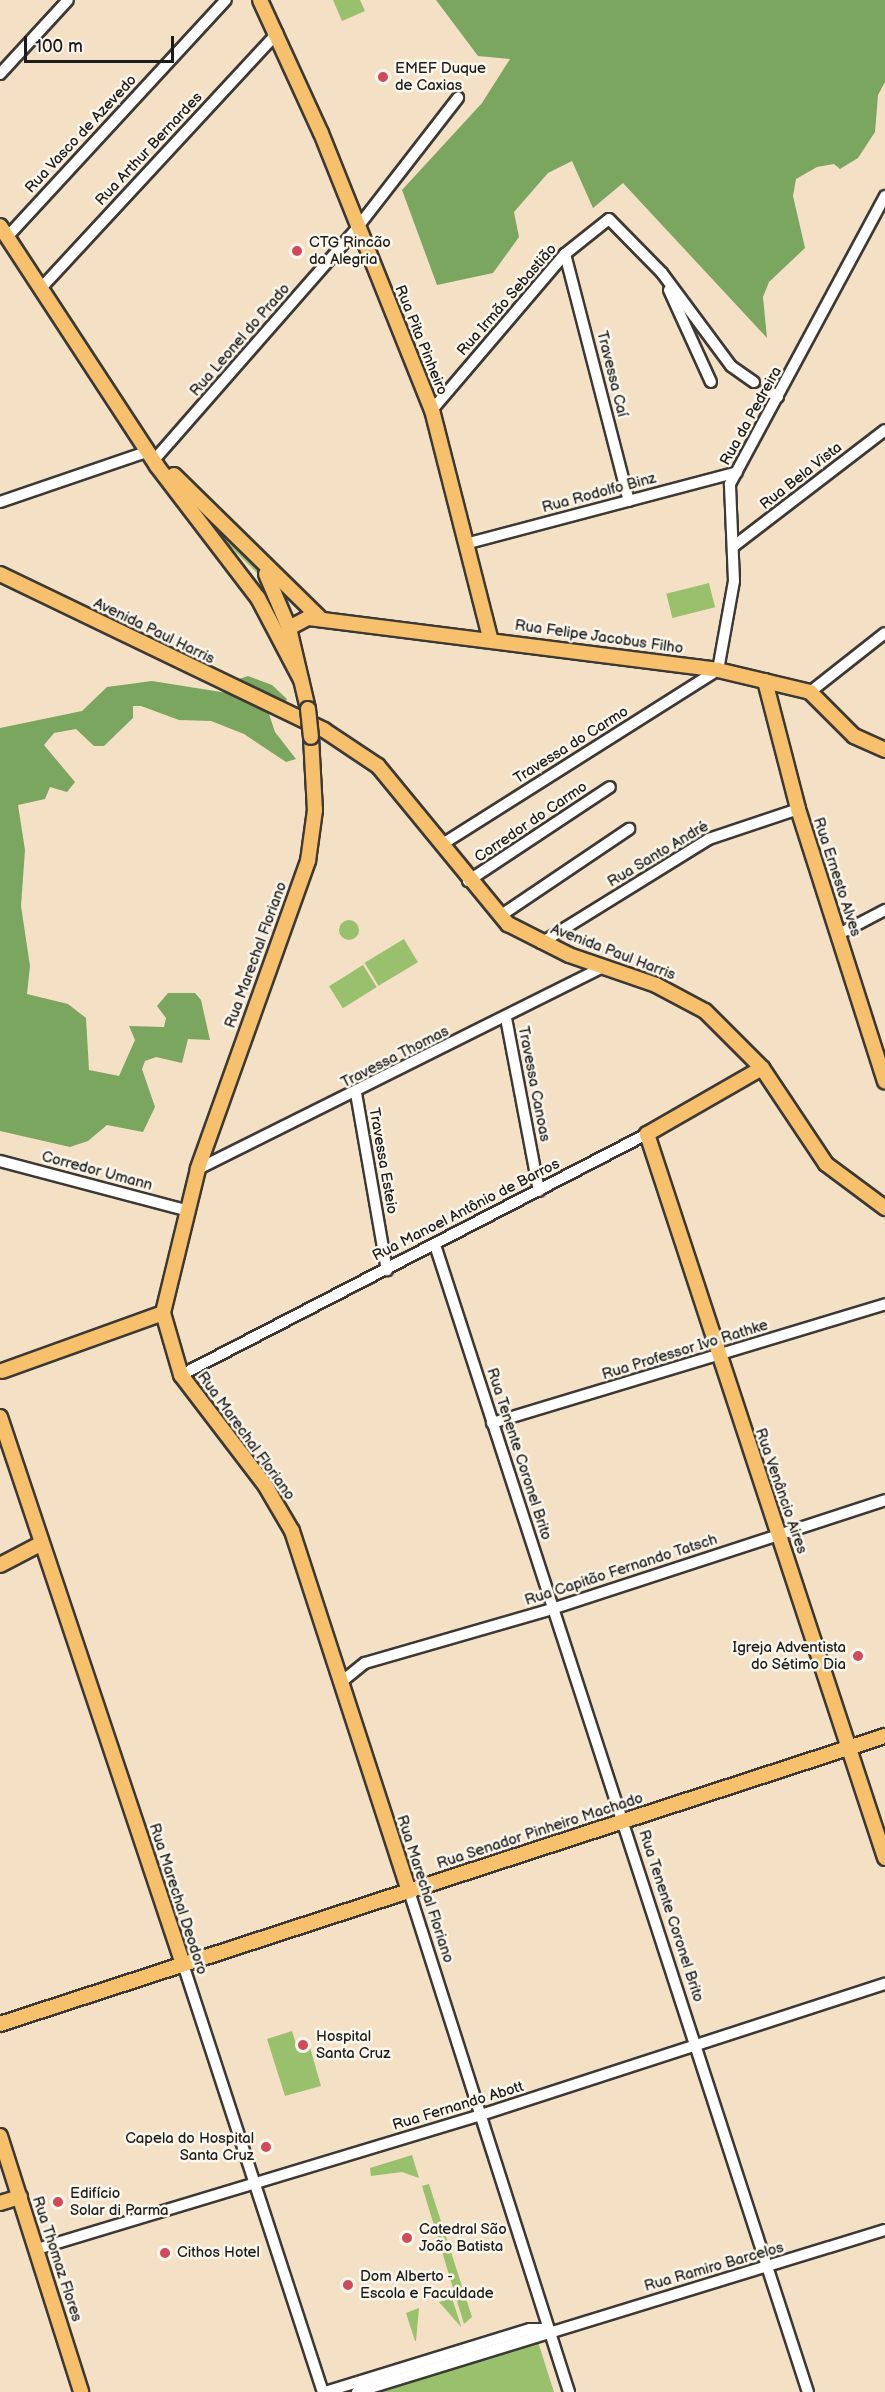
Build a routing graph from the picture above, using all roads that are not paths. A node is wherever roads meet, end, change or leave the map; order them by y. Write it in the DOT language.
graph roads {
  1 [pos="68,0"];
  2 [pos="226,0"];
  3 [pos="260,0"];
  4 [pos="277,33"];
  5 [pos="0,74"];
  6 [pos="458,98"];
  7 [pos="885,196"];
  8 [pos="357,228"];
  9 [pos="4,231"];
  10 [pos="565,254"];
  11 [pos="662,273"];
  12 [pos="43,286"];
  13 [pos="711,382"];
  14 [pos="754,382"];
  15 [pos="767,390"];
  16 [pos="778,397"];
  17 [pos="432,410"];
  18 [pos="885,430"];
  19 [pos="154,457"];
  20 [pos="737,472"];
  21 [pos="629,501"];
  22 [pos="0,502"];
  23 [pos="207,518"];
  24 [pos="219,541"];
  25 [pos="469,543"];
  26 [pos="734,546"];
  27 [pos="261,564"];
  28 [pos="0,574"];
  29 [pos="277,596"];
  30 [pos="308,618"];
  31 [pos="330,624"];
  32 [pos="289,628"];
  33 [pos="885,633"];
  34 [pos="490,637"];
  35 [pos="718,670"];
  36 [pos="301,680"];
  37 [pos="765,681"];
  38 [pos="810,692"];
  39 [pos="885,750"];
  40 [pos="610,787"];
  41 [pos="798,809"];
  42 [pos="629,829"];
  43 [pos="441,845"];
  44 [pos="468,881"];
  45 [pos="885,910"];
  46 [pos="500,916"];
  47 [pos="838,934"];
  48 [pos="541,942"];
  49 [pos="604,967"];
  50 [pos="506,1018"];
  51 [pos="762,1068"];
  52 [pos="885,1082"];
  53 [pos="356,1093"];
  54 [pos="647,1134"];
  55 [pos="0,1161"];
  56 [pos="198,1169"];
  57 [pos="539,1191"];
  58 [pos="885,1208"];
  59 [pos="186,1210"];
  60 [pos="435,1245"];
  61 [pos="387,1270"];
  62 [pos="885,1304"];
  63 [pos="163,1313"];
  64 [pos="718,1357"];
  65 [pos="1,1369"];
  66 [pos="181,1375"];
  67 [pos="0,1417"];
  68 [pos="492,1423"];
  69 [pos="885,1500"];
  70 [pos="779,1534"];
  71 [pos="42,1543"];
  72 [pos="0,1565"];
  73 [pos="555,1608"];
  74 [pos="332,1659"];
  75 [pos="365,1663"];
  76 [pos="340,1683"];
  77 [pos="885,1736"];
  78 [pos="850,1748"];
  79 [pos="624,1821"];
  80 [pos="885,1858"];
  81 [pos="409,1891"];
  82 [pos="183,1964"];
  83 [pos="885,1984"];
  84 [pos="0,2024"];
  85 [pos="699,2047"];
  86 [pos="481,2115"];
  87 [pos="0,2136"];
  88 [pos="255,2182"];
  89 [pos="20,2197"];
  90 [pos="0,2203"];
  91 [pos="885,2230"];
  92 [pos="37,2249"];
  93 [pos="768,2268"];
  94 [pos="549,2329"];
  95 [pos="81,2392"];
  96 [pos="324,2392"];
  97 [pos="357,2392"];
  98 [pos="569,2392"];
  99 [pos="808,2392"];
  1 -- 5 [label="street"];
  2 -- 9 [label="street, Rua Vasco de Azevedo"];
  3 -- 4 [label="main road, Rua Pita Pinheiro"];
  4 -- 8 [label="main road, Rua Pita Pinheiro"];
  4 -- 12 [label="street, Rua Arthur Bernardes"];
  6 -- 8 [label="street, Rua Leonel do Prado"];
  7 -- 16 [label="street, Rua da Pedreira"];
  8 -- 17 [label="main road, Rua Pita Pinheiro"];
  8 -- 19 [label="street, Rua Leonel do Prado"];
  9 -- 12 [label="main road"];
  10 -- 11 [label="street, Rua Irmão Sebastião"];
  10 -- 17 [label="street, Rua Irmão Sebastião"];
  10 -- 21 [label="street, Travessa Caí"];
  11 -- 13 [label="street"];
  11 -- 14 [label="street"];
  12 -- 19 [label="main road"];
  15 -- 16 [label="street"];
  16 -- 20 [label="street, Rua da Pedreira"];
  17 -- 25 [label="main road, Rua Pita Pinheiro"];
  18 -- 26 [label="street, Rua Bela Vista"];
  19 -- 22 [label="street"];
  19 -- 23 [label="main road"];
  20 -- 21 [label="street, Rua Rodolfo Binz"];
  20 -- 26 [label="street, Rua da Pedreira"];
  21 -- 25 [label="street, Rua Rodolfo Binz"];
  23 -- 24 [label="main road"];
  23 -- 27 [label="main road"];
  24 -- 29 [label="main road"];
  24 -- 36 [label="main road"];
  25 -- 34 [label="main road, Rua Pita Pinheiro"];
  26 -- 35 [label="street, Rua da Pedreira"];
  27 -- 29 [label="main road, Rua Marechal Floriano"];
  27 -- 31 [label="main road"];
  28 -- 43 [label="main road, Avenida Paul Harris"];
  29 -- 30 [label="main road"];
  29 -- 32 [label="main road, Rua Marechal Floriano"];
  30 -- 31 [label="main road, Rua Felipe Jacobus Filho"];
  30 -- 32 [label="main road"];
  31 -- 34 [label="main road, Rua Felipe Jacobus Filho"];
  32 -- 36 [label="main road, Rua Marechal Floriano"];
  33 -- 38 [label="street"];
  34 -- 35 [label="main road, Rua Felipe Jacobus Filho"];
  35 -- 37 [label="main road, Rua Felipe Jacobus Filho"];
  35 -- 43 [label="street, Travessa do Carmo"];
  36 -- 56 [label="main road, Rua Marechal Floriano, bridge"];
  37 -- 38 [label="main road, Rua Felipe Jacobus Filho"];
  37 -- 41 [label="main road, Rua Ernesto Alves"];
  38 -- 39 [label="main road"];
  40 -- 44 [label="street, Corredor do Carmo"];
  41 -- 47 [label="main road, Rua Ernesto Alves"];
  41 -- 48 [label="street, Rua Santo André"];
  42 -- 46 [label="street"];
  43 -- 44 [label="main road, Avenida Paul Harris"];
  44 -- 46 [label="main road, Avenida Paul Harris"];
  45 -- 47 [label="street"];
  46 -- 48 [label="main road, Avenida Paul Harris"];
  47 -- 52 [label="main road, Rua Ernesto Alves"];
  48 -- 49 [label="main road, Avenida Paul Harris"];
  49 -- 50 [label="street, Travessa Thomas"];
  49 -- 51 [label="main road, Avenida Paul Harris"];
  50 -- 53 [label="street, Travessa Thomas"];
  50 -- 57 [label="street, Travessa Canoas"];
  51 -- 54 [label="main road, Rua Manoel Antônio de Barros"];
  51 -- 58 [label="main road, Avenida Paul Harris"];
  53 -- 56 [label="street, Travessa Thomas"];
  53 -- 61 [label="street, Travessa Esteio"];
  54 -- 57 [label="street, Rua Manoel Antônio de Barros"];
  54 -- 64 [label="main road, Rua Venâncio Aires"];
  55 -- 59 [label="street, Corredor Umann"];
  56 -- 59 [label="main road, Rua Marechal Floriano"];
  57 -- 60 [label="street, Rua Manoel Antônio de Barros"];
  59 -- 63 [label="main road, Rua Marechal Floriano"];
  60 -- 61 [label="street, Rua Manoel Antônio de Barros"];
  60 -- 68 [label="street, Rua Tenente Coronel Brito"];
  61 -- 66 [label="street, Rua Manoel Antônio de Barros"];
  62 -- 64 [label="street, Rua Professor Ivo Rathke"];
  63 -- 65 [label="main road"];
  63 -- 66 [label="main road, Rua Marechal Floriano"];
  64 -- 68 [label="street, Rua Professor Ivo Rathke"];
  64 -- 70 [label="main road, Rua Venâncio Aires"];
  66 -- 74 [label="main road, Rua Marechal Floriano"];
  67 -- 71 [label="main road, Rua Marechal Deodoro"];
  68 -- 73 [label="street, Rua Tenente Coronel Brito"];
  69 -- 70 [label="street, Rua Capitão Fernando Tatsch"];
  70 -- 73 [label="street, Rua Capitão Fernando Tatsch"];
  70 -- 78 [label="main road, Rua Venâncio Aires"];
  71 -- 72 [label="main road"];
  71 -- 82 [label="main road, Rua Marechal Deodoro"];
  73 -- 75 [label="street, Rua Capitão Fernando Tatsch"];
  73 -- 79 [label="street, Rua Tenente Coronel Brito"];
  74 -- 75 [label="street, Rua Capitão Fernando Tatsch"];
  74 -- 76 [label="main road, Rua Marechal Floriano"];
  75 -- 76 [label="street, Rua Capitão Fernando Tatsch"];
  76 -- 81 [label="main road, Rua Marechal Floriano"];
  77 -- 78 [label="main road, Rua Senador Pinheiro Machado"];
  78 -- 79 [label="main road, Rua Senador Pinheiro Machado"];
  78 -- 80 [label="main road, Rua Venâncio Aires"];
  79 -- 81 [label="main road, Rua Senador Pinheiro Machado"];
  79 -- 85 [label="street, Rua Tenente Coronel Brito"];
  81 -- 82 [label="main road, Rua Senador Pinheiro Machado"];
  81 -- 86 [label="street, Rua Marechal Floriano"];
  82 -- 84 [label="main road, Rua Senador Pinheiro Machado"];
  82 -- 88 [label="street, Rua Marechal Deodoro"];
  83 -- 85 [label="street, Rua Fernando Abott"];
  85 -- 86 [label="street, Rua Fernando Abott"];
  85 -- 93 [label="street, Rua Tenente Coronel Brito"];
  86 -- 88 [label="street, Rua Fernando Abott"];
  86 -- 94 [label="street, Rua Marechal Floriano"];
  87 -- 89 [label="main road, Rua Thomaz Flores"];
  88 -- 92 [label="street, Rua Fernando Abott"];
  88 -- 96 [label="street, Rua Marechal Deodoro"];
  89 -- 90 [label="main road"];
  89 -- 92 [label="main road, Rua Thomaz Flores"];
  91 -- 93 [label="street, Rua Ramiro Barcelos"];
  92 -- 95 [label="main road, Rua Thomaz Flores"];
  93 -- 94 [label="street, Rua Ramiro Barcelos"];
  93 -- 99 [label="street, Rua Tenente Coronel Brito"];
  94 -- 96 [label="street, Rua Ramiro Barcelos"];
  94 -- 97 [label="street, Rua Ramiro Barcelos"];
  94 -- 98 [label="street, Rua Marechal Floriano"];
}
